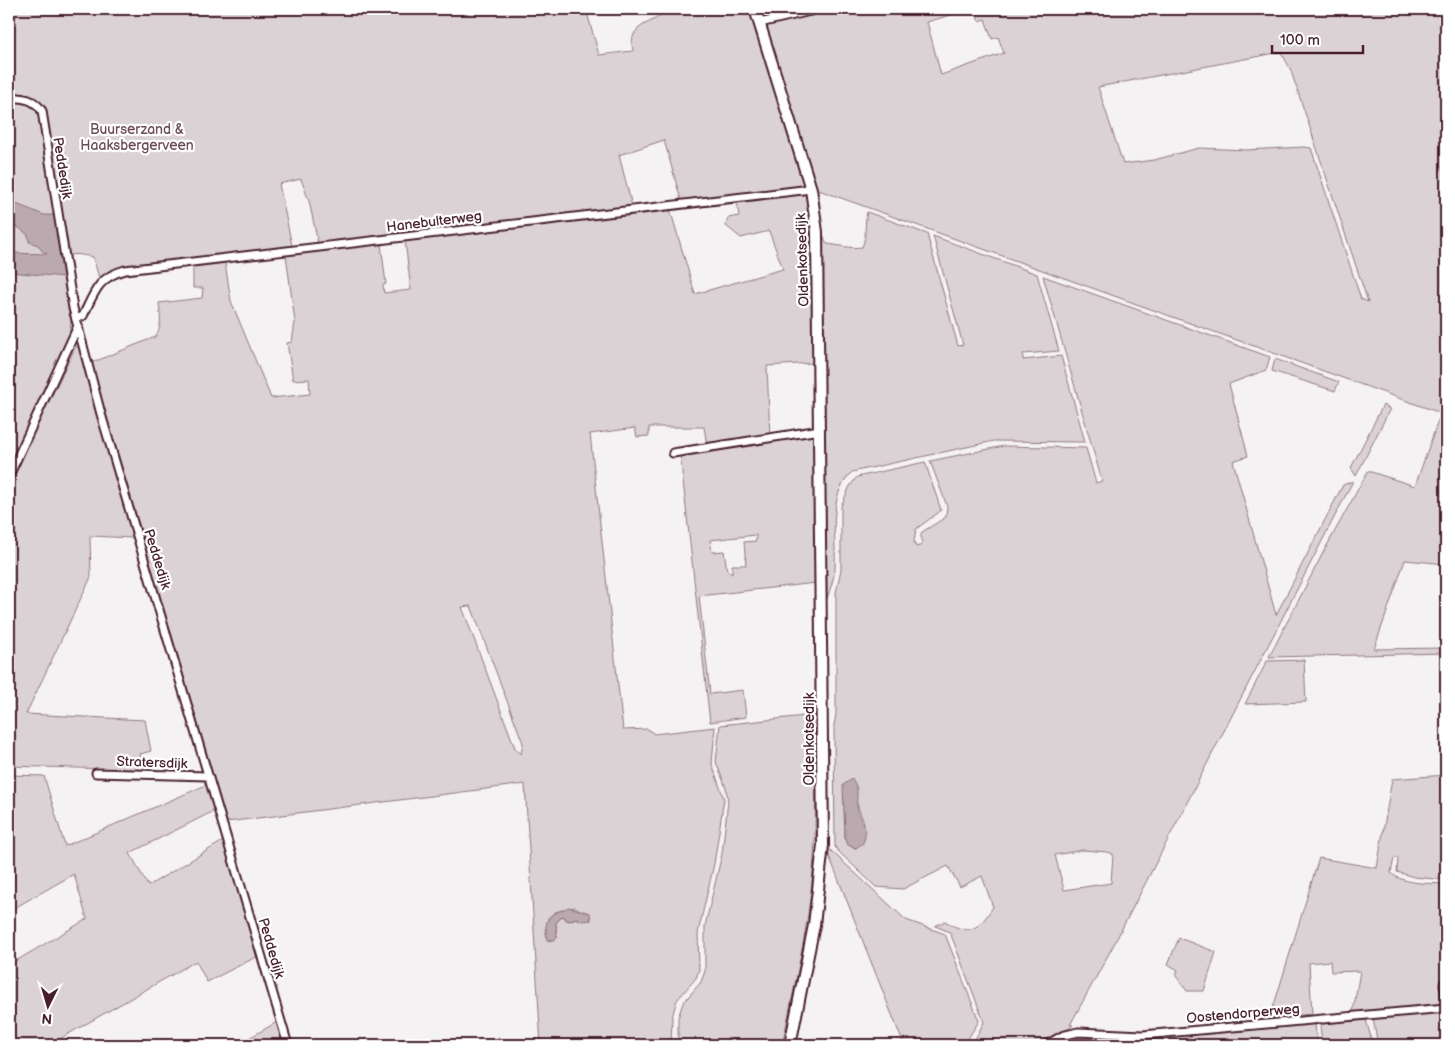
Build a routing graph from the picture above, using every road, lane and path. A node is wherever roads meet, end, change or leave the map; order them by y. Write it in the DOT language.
graph roads {
  1 [pos="755,9"];
  2 [pos="819,9"];
  3 [pos="760,23"];
  4 [pos="9,96"];
  5 [pos="810,189"];
  6 [pos="79,317"];
  7 [pos="78,328"];
  8 [pos="820,430"];
  9 [pos="673,453"];
  10 [pos="9,476"];
  11 [pos="96,773"];
  12 [pos="208,776"];
  13 [pos="1446,980"];
  14 [pos="1446,996"];
  15 [pos="1446,1008"];
  16 [pos="288,1045"];
  17 [pos="790,1045"];
  18 [pos="1046,1045"];
  1 -- 3 [label="street, Oldenkotsedijk"];
  2 -- 3 [label="street"];
  3 -- 5 [label="street, Oldenkotsedijk"];
  4 -- 6 [label="street, Peddedijk"];
  5 -- 6 [label="street, Hanebulterweg"];
  5 -- 8 [label="street, Oldenkotsedijk"];
  6 -- 7 [label="street, Peddedijk"];
  7 -- 10 [label="street"];
  7 -- 12 [label="street, Peddedijk"];
  8 -- 9 [label="street"];
  8 -- 17 [label="street, Oldenkotsedijk"];
  11 -- 12 [label="street, Stratersdijk"];
  12 -- 16 [label="street, Peddedijk"];
  13 -- 14 [label="street"];
  15 -- 18 [label="street, Oostendorperweg"];
}
